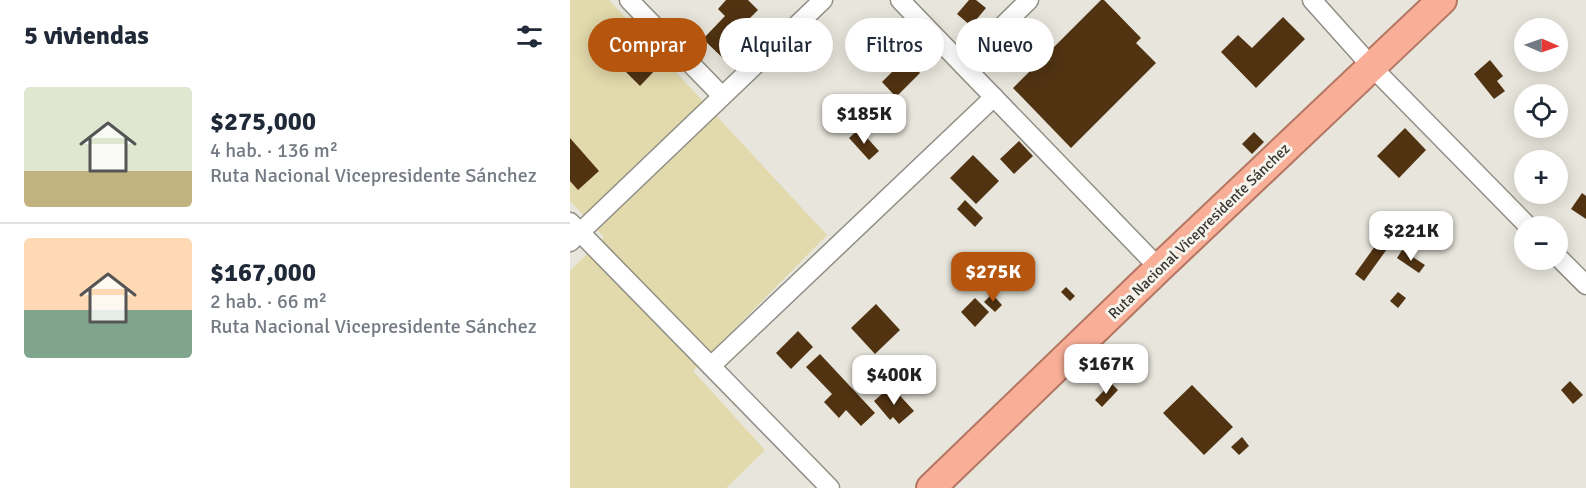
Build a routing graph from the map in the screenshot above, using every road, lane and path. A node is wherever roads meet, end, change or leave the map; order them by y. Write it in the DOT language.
graph roads {
  1 [pos="629,0"];
  2 [pos="823,0"];
  3 [pos="900,0"];
  4 [pos="1029,0"];
  5 [pos="1312,0"];
  6 [pos="1442,0"];
  7 [pos="1011,18"];
  8 [pos="956,58"];
  9 [pos="1372,67"];
  10 [pos="970,72"];
  11 [pos="722,96"];
  12 [pos="994,97"];
  13 [pos="1518,216"];
  14 [pos="573,232"];
  15 [pos="1568,267"];
  16 [pos="1159,268"];
  17 [pos="1586,285"];
  18 [pos="711,366"];
  19 [pos="830,488"];
  20 [pos="931,488"];
  1 -- 11 [label="street"];
  2 -- 11 [label="street"];
  3 -- 8 [label="street"];
  4 -- 7 [label="street"];
  5 -- 9 [label="street"];
  6 -- 9 [label="highway, Ruta Nacional Vicepresidente Sánchez"];
  9 -- 13 [label="street"];
  9 -- 16 [label="highway, Ruta Nacional Vicepresidente Sánchez"];
  10 -- 12 [label="street"];
  11 -- 14 [label="street"];
  12 -- 16 [label="street"];
  12 -- 18 [label="street"];
  14 -- 18 [label="street"];
  15 -- 17 [label="street"];
  16 -- 20 [label="highway, Ruta Nacional Vicepresidente Sánchez"];
  18 -- 19 [label="street"];
}
